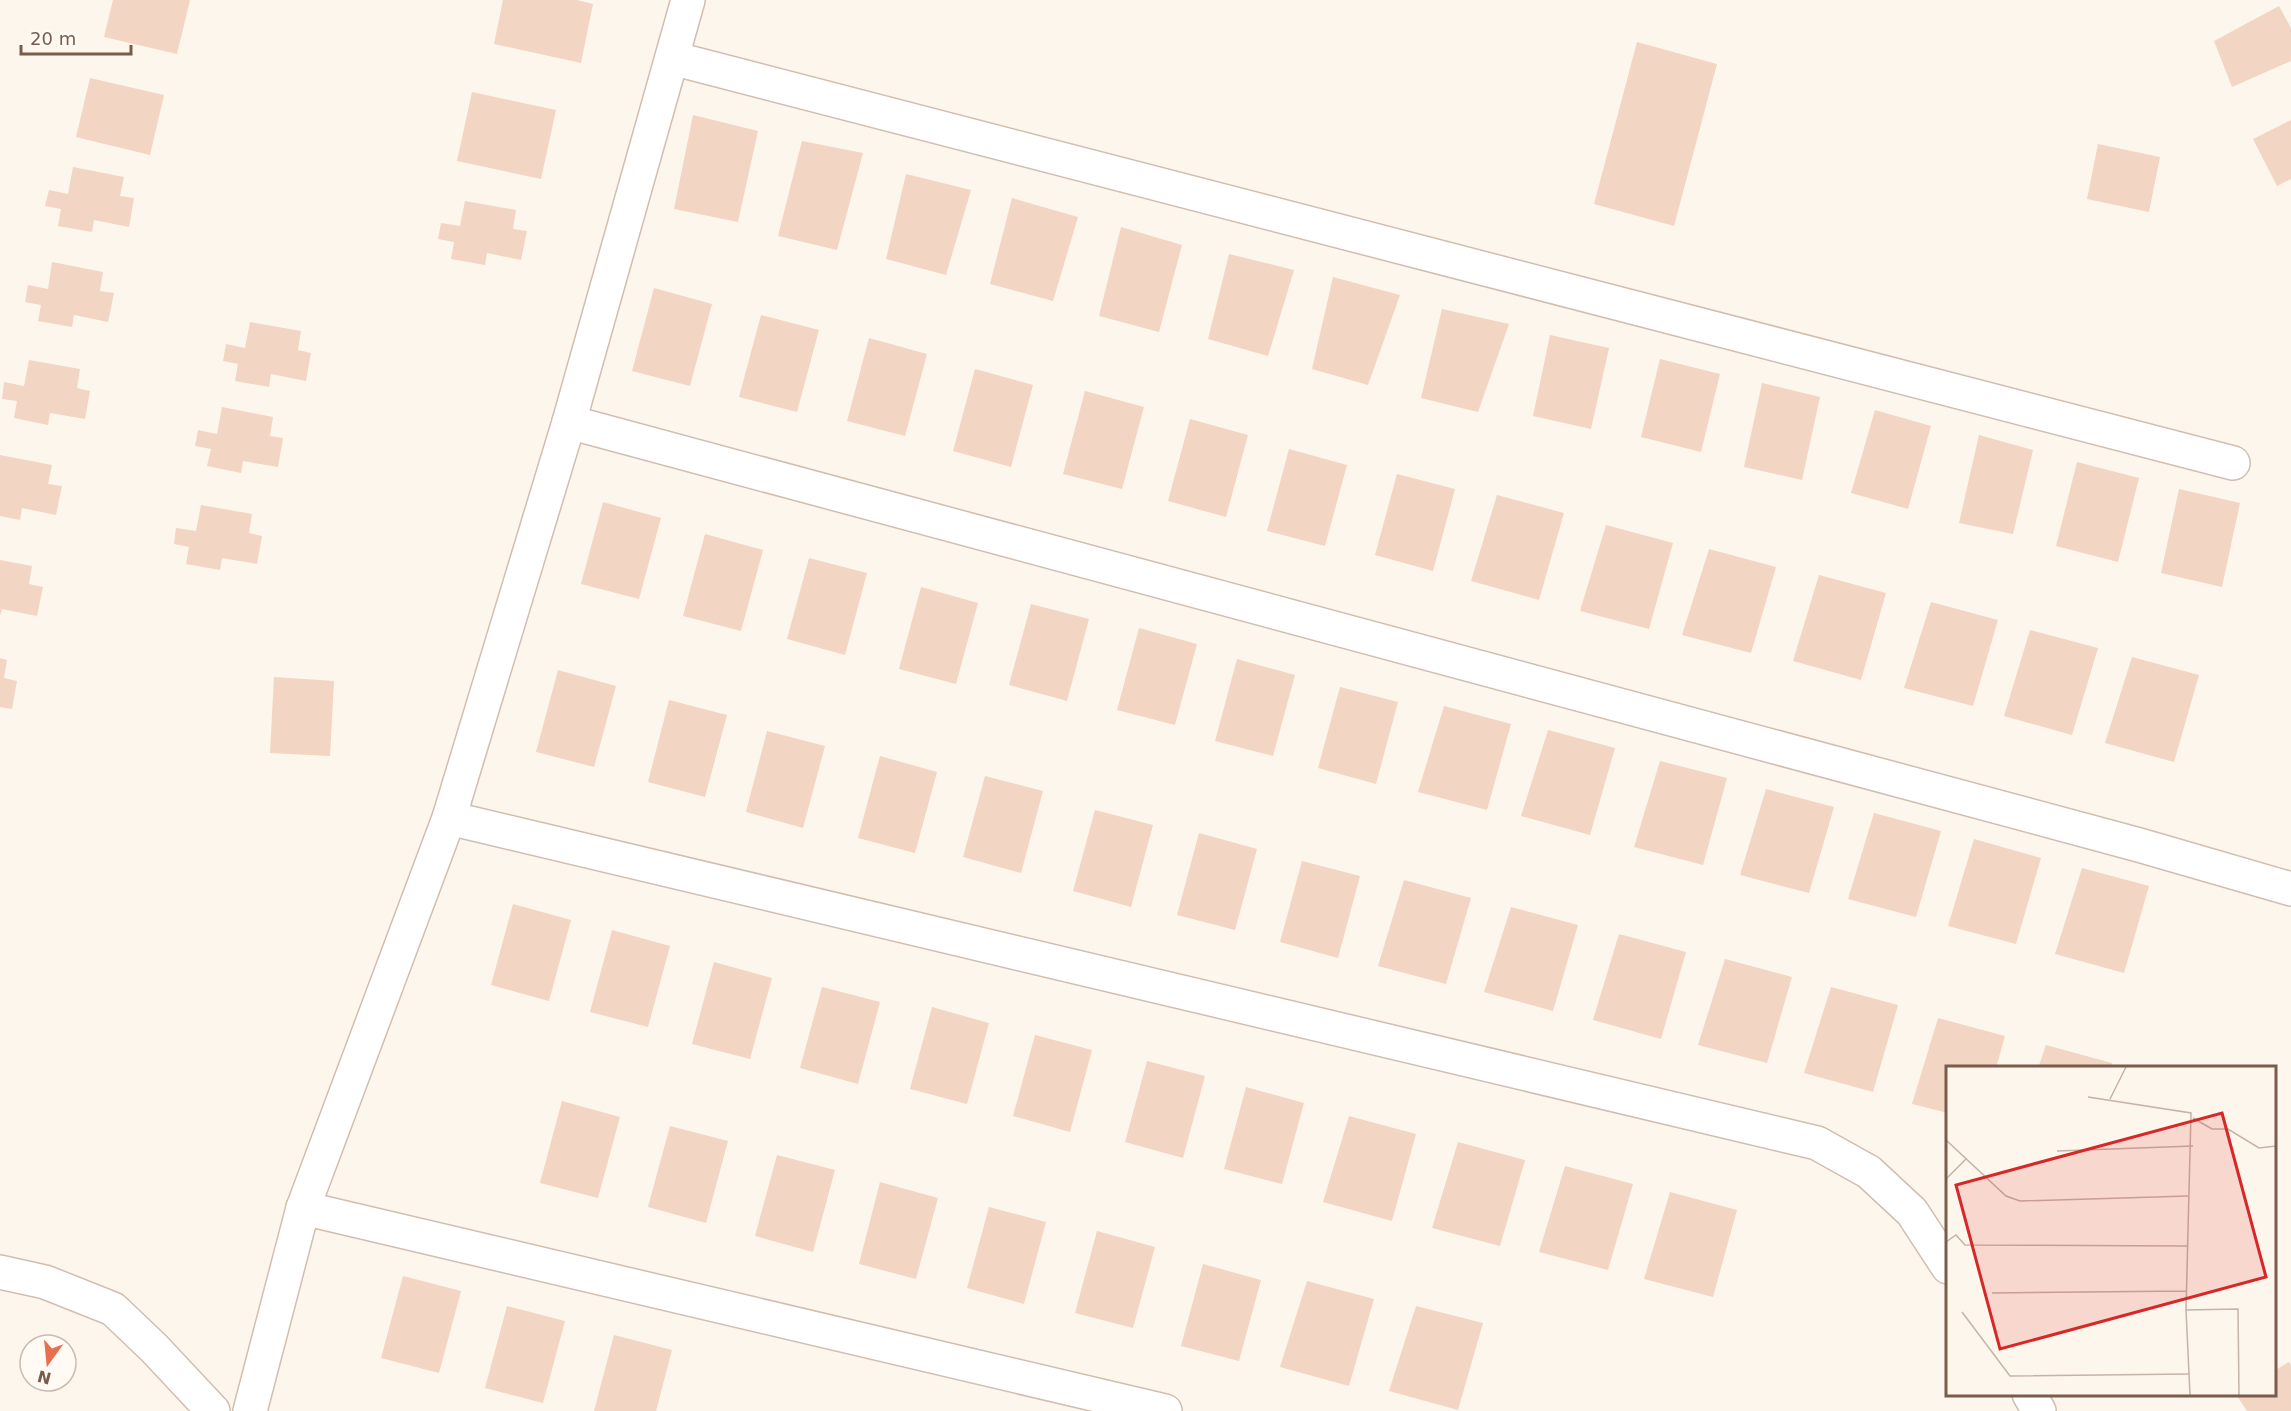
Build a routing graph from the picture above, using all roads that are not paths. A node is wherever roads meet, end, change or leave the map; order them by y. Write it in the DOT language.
graph roads {
  1 [pos="688,0"];
  2 [pos="672,58"];
  3 [pos="569,422"];
  4 [pos="2233,463"];
  5 [pos="449,818"];
  6 [pos="2291,889"];
  7 [pos="303,1208"];
  8 [pos="1946,1265"];
  9 [pos="0,1272"];
  10 [pos="2030,1396"];
  11 [pos="213,1411"];
  12 [pos="250,1411"];
  13 [pos="1165,1411"];
  14 [pos="2039,1411"];
  1 -- 2 [label="street"];
  2 -- 3 [label="street"];
  2 -- 4 [label="street"];
  3 -- 5 [label="street"];
  3 -- 6 [label="street"];
  5 -- 7 [label="street"];
  5 -- 8 [label="street"];
  7 -- 12 [label="street"];
  7 -- 13 [label="street"];
  9 -- 11 [label="street"];
  10 -- 14 [label="street"];
}
